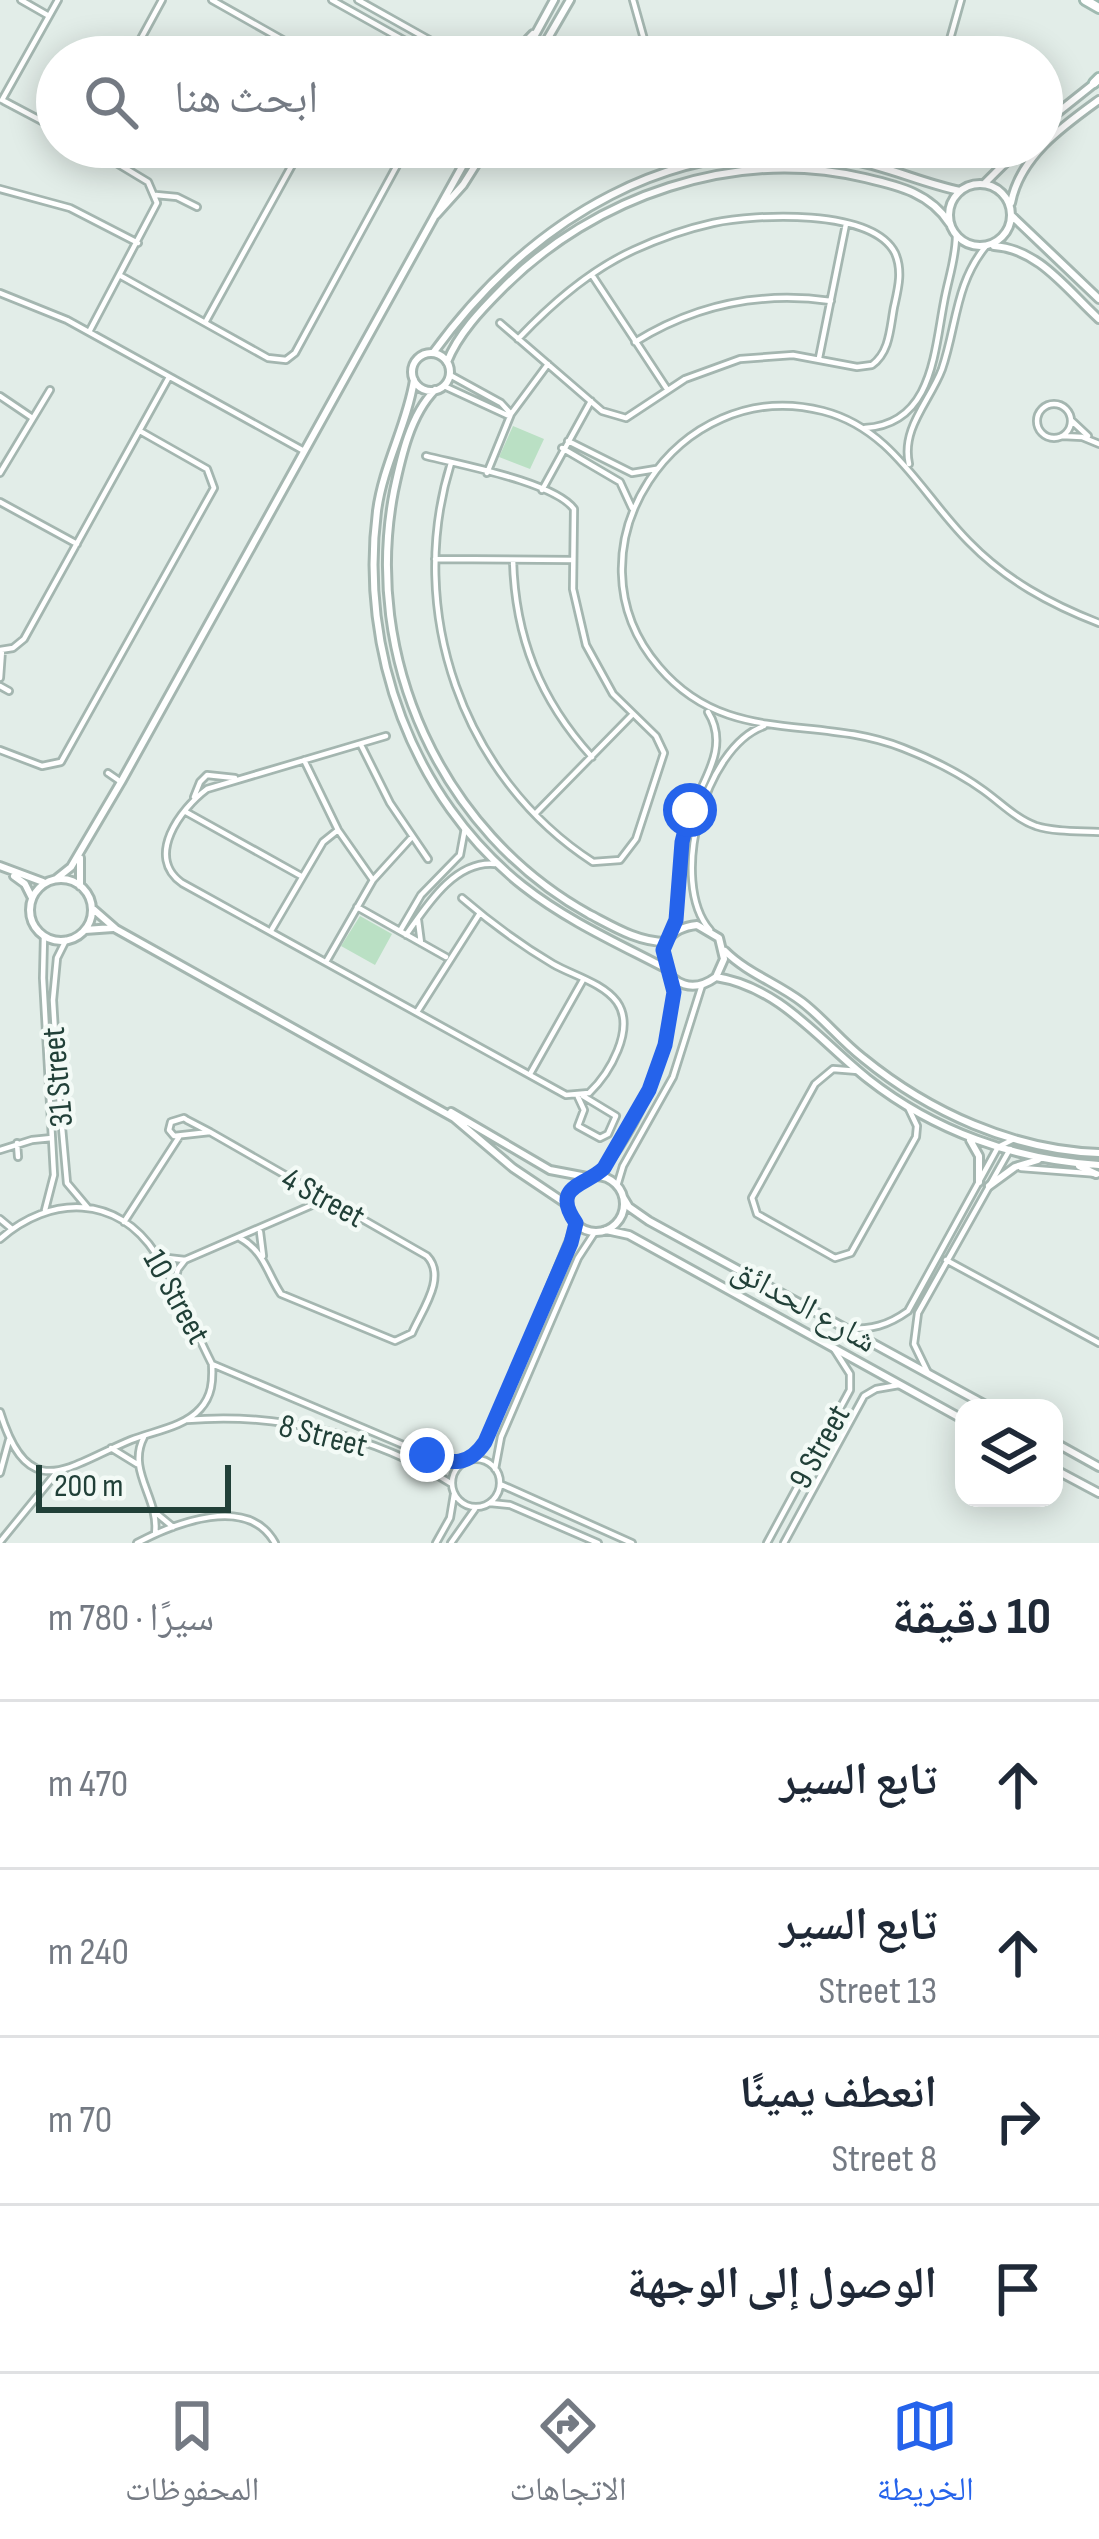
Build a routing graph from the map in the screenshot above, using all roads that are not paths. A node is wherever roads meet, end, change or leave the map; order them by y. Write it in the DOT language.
graph roads {
  1 [pos="21,0"];
  2 [pos="58,0"];
  3 [pos="162,0"];
  4 [pos="212,0"];
  5 [pos="332,0"];
  6 [pos="358,0"];
  7 [pos="554,0"];
  8 [pos="570,0"];
  9 [pos="633,0"];
  10 [pos="962,0"];
  11 [pos="49,16"];
  12 [pos="540,27"];
  13 [pos="37,36"];
  14 [pos="142,36"];
  15 [pos="276,36"];
  16 [pos="396,36"];
  17 [pos="422,36"];
  18 [pos="532,36"];
  19 [pos="535,36"];
  20 [pos="549,36"];
  21 [pos="643,36"];
  22 [pos="951,36"];
  23 [pos="36,38"];
  24 [pos="1097,81"];
  25 [pos="1,99"];
  26 [pos="1099,100"];
  27 [pos="1063,108"];
  28 [pos="36,118"];
  29 [pos="1063,128"];
  30 [pos="125,168"];
  31 [pos="290,168"];
  32 [pos="396,168"];
  33 [pos="460,168"];
  34 [pos="474,168"];
  35 [pos="690,168"];
  36 [pos="886,168"];
  37 [pos="1000,168"];
  38 [pos="1024,168"];
  39 [pos="984,184"];
  40 [pos="0,189"];
  41 [pos="961,191"];
  42 [pos="156,195"];
  43 [pos="1010,206"];
  44 [pos="197,207"];
  45 [pos="1012,216"];
  46 [pos="433,218"];
  47 [pos="846,224"];
  48 [pos="950,224"];
  49 [pos="956,235"];
  50 [pos="138,243"];
  51 [pos="988,246"];
  52 [pos="592,275"];
  53 [pos="121,276"];
  54 [pos="0,292"];
  55 [pos="1099,299"];
  56 [pos="831,302"];
  57 [pos="1099,319"];
  58 [pos="206,322"];
  59 [pos="500,323"];
  60 [pos="89,332"];
  61 [pos="518,339"];
  62 [pos="635,342"];
  63 [pos="433,353"];
  64 [pos="819,358"];
  65 [pos="447,362"];
  66 [pos="548,364"];
  67 [pos="450,375"];
  68 [pos="170,377"];
  69 [pos="414,380"];
  70 [pos="440,388"];
  71 [pos="668,388"];
  72 [pos="50,390"];
  73 [pos="484,393"];
  74 [pos="0,395"];
  75 [pos="495,399"];
  76 [pos="520,399"];
  77 [pos="591,401"];
  78 [pos="477,404"];
  79 [pos="490,410"];
  80 [pos="510,416"];
  81 [pos="31,417"];
  82 [pos="1072,421"];
  83 [pos="574,427"];
  84 [pos="866,428"];
  85 [pos="140,431"];
  86 [pos="503,434"];
  87 [pos="1062,436"];
  88 [pos="566,440"];
  89 [pos="1095,442"];
  90 [pos="562,448"];
  91 [pos="584,448"];
  92 [pos="304,451"];
  93 [pos="596,455"];
  94 [pos="426,456"];
  95 [pos="577,457"];
  96 [pos="555,462"];
  97 [pos="451,463"];
  98 [pos="590,465"];
  99 [pos="656,469"];
  100 [pos="910,470"];
  101 [pos="0,473"];
  102 [pos="487,473"];
  103 [pos="542,490"];
  104 [pos="0,502"];
  105 [pos="633,511"];
  106 [pos="77,544"];
  107 [pos="435,559"];
  108 [pos="513,560"];
  109 [pos="573,560"];
  110 [pos="1099,623"];
  111 [pos="1,650"];
  112 [pos="0,677"];
  113 [pos="0,686"];
  114 [pos="9,692"];
  115 [pos="705,707"];
  116 [pos="632,715"];
  117 [pos="770,724"];
  118 [pos="386,736"];
  119 [pos="361,743"];
  120 [pos="0,750"];
  121 [pos="592,757"];
  122 [pos="304,760"];
  123 [pos="108,773"];
  124 [pos="238,779"];
  125 [pos="121,782"];
  126 [pos="193,802"];
  127 [pos="186,812"];
  128 [pos="536,814"];
  129 [pos="465,828"];
  130 [pos="338,830"];
  131 [pos="1099,832"];
  132 [pos="91,833"];
  133 [pos="412,837"];
  134 [pos="428,859"];
  135 [pos="499,865"];
  136 [pos="0,868"];
  137 [pos="301,876"];
  138 [pos="56,879"];
  139 [pos="373,880"];
  140 [pos="47,882"];
  141 [pos="80,886"];
  142 [pos="32,898"];
  143 [pos="462,898"];
  144 [pos="416,901"];
  145 [pos="426,907"];
  146 [pos="92,908"];
  147 [pos="357,908"];
  148 [pos="409,913"];
  149 [pos="480,913"];
  150 [pos="418,917"];
  151 [pos="385,923"];
  152 [pos="116,929"];
  153 [pos="84,930"];
  154 [pos="710,930"];
  155 [pos="271,932"];
  156 [pos="403,933"];
  157 [pos="672,933"];
  158 [pos="44,935"];
  159 [pos="65,940"];
  160 [pos="666,942"];
  161 [pos="421,943"];
  162 [pos="724,949"];
  163 [pos="448,958"];
  164 [pos="326,962"];
  165 [pos="665,968"];
  166 [pos="716,976"];
  167 [pos="671,977"];
  168 [pos="583,980"];
  169 [pos="702,985"];
  170 [pos="417,1012"];
  171 [pos="858,1071"];
  172 [pos="530,1074"];
  173 [pos="418,1096"];
  174 [pos="580,1096"];
  175 [pos="908,1107"];
  176 [pos="210,1132"];
  177 [pos="178,1137"];
  178 [pos="967,1137"];
  179 [pos="53,1138"];
  180 [pos="1009,1141"];
  181 [pos="17,1143"];
  182 [pos="998,1148"];
  183 [pos="0,1150"];
  184 [pos="1099,1153"];
  185 [pos="18,1157"];
  186 [pos="1045,1159"];
  187 [pos="1015,1167"];
  188 [pos="1098,1171"];
  189 [pos="597,1176"];
  190 [pos="587,1177"];
  191 [pos="979,1182"];
  192 [pos="617,1186"];
  193 [pos="989,1186"];
  194 [pos="310,1191"];
  195 [pos="623,1197"];
  196 [pos="326,1199"];
  197 [pos="568,1205"];
  198 [pos="88,1208"];
  199 [pos="44,1210"];
  200 [pos="307,1210"];
  201 [pos="0,1219"];
  202 [pos="124,1222"];
  203 [pos="576,1223"];
  204 [pos="12,1229"];
  205 [pos="260,1229"];
  206 [pos="606,1230"];
  207 [pos="595,1232"];
  208 [pos="239,1238"];
  209 [pos="0,1239"];
  210 [pos="954,1248"];
  211 [pos="939,1256"];
  212 [pos="158,1257"];
  213 [pos="185,1261"];
  214 [pos="265,1261"];
  215 [pos="947,1261"];
  216 [pos="964,1270"];
  217 [pos="173,1289"];
  218 [pos="847,1329"];
  219 [pos="1099,1343"];
  220 [pos="834,1349"];
  221 [pos="212,1364"];
  222 [pos="928,1373"];
  223 [pos="899,1385"];
  224 [pos="976,1399"];
  225 [pos="0,1412"];
  226 [pos="955,1415"];
  227 [pos="187,1420"];
  228 [pos="146,1435"];
  229 [pos="9,1440"];
  230 [pos="1063,1447"];
  231 [pos="111,1448"];
  232 [pos="471,1459"];
  233 [pos="462,1463"];
  234 [pos="137,1464"];
  235 [pos="1099,1467"];
  236 [pos="495,1468"];
  237 [pos="57,1472"];
  238 [pos="0,1473"];
  239 [pos="1063,1474"];
  240 [pos="452,1484"];
  241 [pos="500,1484"];
  242 [pos="1099,1493"];
  243 [pos="454,1494"];
  244 [pos="490,1502"];
  245 [pos="476,1507"];
  246 [pos="156,1513"];
  247 [pos="173,1527"];
  248 [pos="155,1534"];
  249 [pos="0,1542"];
  250 [pos="137,1543"];
  251 [pos="275,1543"];
  252 [pos="436,1543"];
  253 [pos="451,1543"];
  254 [pos="598,1543"];
  255 [pos="632,1543"];
  256 [pos="767,1543"];
  257 [pos="784,1543"];
  1 -- 11 [label="street"];
  2 -- 11 [label="street"];
  3 -- 14 [label="street"];
  4 -- 15 [label="street"];
  5 -- 16 [label="street"];
  6 -- 17 [label="street"];
  7 -- 12 [label="street"];
  8 -- 20 [label="street"];
  9 -- 21 [label="street"];
  10 -- 22 [label="street"];
  11 -- 13 [label="street"];
  12 -- 18 [label="street"];
  12 -- 19 [label="street"];
  23 -- 25 [label="street"];
  24 -- 27 [label="street"];
  25 -- 28 [label="street"];
  26 -- 29 [label="street"];
  30 -- 42 [label="street"];
  31 -- 58 [label="street"];
  32 -- 58 [label="street"];
  33 -- 46 [label="street"];
  34 -- 46 [label="street"];
  35 -- 63 [label="street"];
  36 -- 41 [label="street"];
  37 -- 39 [label="street"];
  38 -- 43 [label="street"];
  39 -- 41 [label="street"];
  39 -- 43 [label="street"];
  40 -- 50 [label="street"];
  41 -- 48 [label="street"];
  42 -- 44 [label="street"];
  42 -- 50 [label="street"];
  43 -- 45 [label="street"];
  45 -- 51 [label="street"];
  45 -- 55 [label="street"];
  46 -- 92 [label="street"];
  47 -- 52 [label="street"];
  47 -- 56 [label="street"];
  47 -- 64 [label="street"];
  48 -- 49 [label="street"];
  48 -- 65 [label="street"];
  49 -- 51 [label="street"];
  49 -- 84 [label="street"];
  50 -- 53 [label="street"];
  51 -- 57 [label="street"];
  51 -- 100 [label="street"];
  52 -- 61 [label="street"];
  52 -- 62 [label="street"];
  53 -- 58 [label="street"];
  53 -- 60 [label="street"];
  54 -- 60 [label="street"];
  56 -- 62 [label="street"];
  56 -- 64 [label="street"];
  59 -- 61 [label="street"];
  60 -- 68 [label="street"];
  61 -- 66 [label="street"];
  62 -- 71 [label="street"];
  63 -- 65 [label="street"];
  63 -- 69 [label="street"];
  64 -- 71 [label="street"];
  65 -- 67 [label="street"];
  66 -- 76 [label="street"];
  66 -- 77 [label="street"];
  67 -- 70 [label="street"];
  67 -- 73 [label="street"];
  68 -- 85 [label="street"];
  68 -- 92 [label="street"];
  69 -- 70 [label="street"];
  69 -- 129 [label="street"];
  70 -- 78 [label="street"];
  70 -- 160 [label="street"];
  71 -- 77 [label="street"];
  72 -- 81 [label="street"];
  73 -- 75 [label="street"];
  73 -- 78 [label="street"];
  74 -- 81 [label="street"];
  75 -- 76 [label="street"];
  75 -- 80 [label="street"];
  76 -- 80 [label="street"];
  77 -- 83 [label="street"];
  78 -- 79 [label="street"];
  79 -- 80 [label="street"];
  79 -- 86 [label="street"];
  80 -- 86 [label="street"];
  81 -- 101 [label="street"];
  82 -- 87 [label="street"];
  82 -- 87 [label="street"];
  82 -- 89 [label="street"];
  83 -- 88 [label="street"];
  83 -- 91 [label="street"];
  84 -- 99 [label="street"];
  84 -- 100 [label="street"];
  85 -- 106 [label="street"];
  85 -- 120 [label="street"];
  86 -- 102 [label="street"];
  87 -- 89 [label="street"];
  88 -- 90 [label="street"];
  88 -- 91 [label="street"];
  90 -- 95 [label="street"];
  90 -- 96 [label="street"];
  91 -- 93 [label="street"];
  92 -- 125 [label="street"];
  93 -- 98 [label="street"];
  93 -- 99 [label="street"];
  94 -- 97 [label="street"];
  95 -- 96 [label="street"];
  95 -- 98 [label="street"];
  96 -- 103 [label="street"];
  97 -- 102 [label="street"];
  97 -- 107 [label="street"];
  98 -- 105 [label="street"];
  99 -- 105 [label="street"];
  100 -- 110 [label="street"];
  102 -- 103 [label="street"];
  103 -- 109 [label="street"];
  104 -- 106 [label="street"];
  105 -- 115 [label="street"];
  106 -- 111 [label="street"];
  107 -- 108 [label="street"];
  107 -- 128 [label="street"];
  108 -- 109 [label="street"];
  108 -- 121 [label="street"];
  109 -- 116 [label="street"];
  111 -- 112 [label="street"];
  113 -- 114 [label="street"];
  115 -- 117 [label="street"];
  115 -- 157 [label="street"];
  116 -- 121 [label="street"];
  116 -- 128 [label="street"];
  117 -- 131 [label="street"];
  117 -- 154 [label="street"];
  118 -- 119 [label="street"];
  119 -- 122 [label="street"];
  119 -- 133 [label="street"];
  121 -- 128 [label="street"];
  122 -- 124 [label="street"];
  122 -- 130 [label="street"];
  123 -- 125 [label="street"];
  124 -- 126 [label="street"];
  124 -- 126 [label="street"];
  125 -- 132 [label="street"];
  126 -- 127 [label="street"];
  127 -- 137 [label="street"];
  127 -- 155 [label="street"];
  129 -- 135 [label="street"];
  129 -- 144 [label="street"];
  130 -- 137 [label="street"];
  130 -- 139 [label="street"];
  132 -- 138 [label="street"];
  132 -- 141 [label="street"];
  133 -- 134 [label="street"];
  133 -- 139 [label="street"];
  135 -- 145 [label="street"];
  135 -- 165 [label="street"];
  136 -- 140 [label="street"];
  136 -- 142 [label="street"];
  137 -- 155 [label="street"];
  138 -- 140 [label="street"];
  138 -- 141 [label="street"];
  139 -- 147 [label="street"];
  140 -- 142 [label="street"];
  141 -- 146 [label="street"];
  142 -- 158 [label="street"];
  143 -- 149 [label="street"];
  144 -- 145 [label="street"];
  144 -- 148 [label="street"];
  145 -- 150 [label="street"];
  146 -- 152 [label="street"];
  146 -- 153 [label="street"];
  147 -- 151 [label="street"];
  147 -- 164 [label="street"];
  148 -- 151 [label="street"];
  148 -- 156 [label="street"];
  149 -- 163 [label="street"];
  149 -- 168 [label="street"];
  150 -- 156 [label="street"];
  150 -- 161 [label="street"];
  151 -- 156 [label="street"];
  152 -- 153 [label="street"];
  152 -- 173 [label="street"];
  153 -- 159 [label="street"];
  154 -- 157 [label="street"];
  154 -- 162 [label="street"];
  155 -- 164 [label="street"];
  156 -- 161 [label="street"];
  157 -- 160 [label="street"];
  158 -- 159 [label="street"];
  158 -- 179 [label="street, 31 Street"];
  159 -- 198 [label="street, 31 Street"];
  160 -- 165 [label="street"];
  161 -- 163 [label="street"];
  162 -- 166 [label="street"];
  162 -- 180 [label="street"];
  163 -- 170 [label="street"];
  164 -- 170 [label="street"];
  165 -- 167 [label="street"];
  166 -- 169 [label="street"];
  166 -- 171 [label="street"];
  167 -- 169 [label="street"];
  167 -- 189 [label="street"];
  168 -- 172 [label="street"];
  168 -- 174 [label="street"];
  169 -- 192 [label="street"];
  170 -- 172 [label="street"];
  171 -- 175 [label="street"];
  171 -- 175 [label="street"];
  172 -- 174 [label="street"];
  173 -- 190 [label="street"];
  173 -- 197 [label="street"];
  174 -- 174 [label="street"];
  175 -- 178 [label="street"];
  176 -- 177 [label="street"];
  176 -- 177 [label="street"];
  176 -- 194 [label="street, 4 Street"];
  177 -- 202 [label="street"];
  178 -- 182 [label="street"];
  178 -- 191 [label="street"];
  179 -- 181 [label="street"];
  179 -- 199 [label="street, 31 Street"];
  180 -- 182 [label="street"];
  180 -- 184 [label="street"];
  180 -- 186 [label="street"];
  180 -- 193 [label="street"];
  181 -- 183 [label="street"];
  181 -- 185 [label="street"];
  182 -- 191 [label="street"];
  186 -- 187 [label="street"];
  186 -- 188 [label="street"];
  187 -- 188 [label="street"];
  187 -- 193 [label="street"];
  189 -- 190 [label="street"];
  189 -- 192 [label="street"];
  190 -- 197 [label="street"];
  191 -- 211 [label="street"];
  192 -- 195 [label="street"];
  193 -- 210 [label="street"];
  194 -- 196 [label="street, 4 Street"];
  194 -- 200 [label="street"];
  195 -- 206 [label="street"];
  195 -- 218 [label="street, شارع الحدائق"];
  196 -- 200 [label="street"];
  196 -- 214 [label="street, 4 Street"];
  197 -- 203 [label="street"];
  198 -- 199 [label="street, 10 Street"];
  198 -- 202 [label="street, 10 Street"];
  199 -- 204 [label="street, 10 Street"];
  200 -- 205 [label="street"];
  201 -- 204 [label="street"];
  202 -- 212 [label="street, 10 Street"];
  203 -- 207 [label="street"];
  203 -- 232 [label="street"];
  204 -- 209 [label="street, 10 Street"];
  205 -- 208 [label="street"];
  205 -- 214 [label="street"];
  206 -- 207 [label="street"];
  206 -- 220 [label="street, شارع الحدائق"];
  207 -- 236 [label="street"];
  208 -- 213 [label="street"];
  208 -- 214 [label="street"];
  210 -- 215 [label="street"];
  210 -- 216 [label="street"];
  211 -- 215 [label="street"];
  211 -- 218 [label="street"];
  212 -- 213 [label="street"];
  212 -- 217 [label="street, 10 Street"];
  213 -- 217 [label="street"];
  215 -- 216 [label="street"];
  215 -- 222 [label="street"];
  216 -- 219 [label="street"];
  217 -- 221 [label="street, 10 Street"];
  218 -- 222 [label="street, شارع الحدائق"];
  220 -- 223 [label="street, شارع الحدائق"];
  220 -- 256 [label="street, 9 Street"];
  221 -- 227 [label="street, 10 Street"];
  221 -- 233 [label="street, 8 Street"];
  222 -- 224 [label="street, شارع الحدائق"];
  223 -- 226 [label="street, شارع الحدائق"];
  223 -- 257 [label="street, 9 Street"];
  225 -- 229 [label="street"];
  227 -- 228 [label="street"];
  227 -- 240 [label="street, 8 Street"];
  228 -- 231 [label="street"];
  228 -- 234 [label="street"];
  229 -- 237 [label="street"];
  229 -- 238 [label="street"];
  230 -- 235 [label="street"];
  231 -- 234 [label="street"];
  231 -- 237 [label="street"];
  232 -- 233 [label="street"];
  232 -- 236 [label="street"];
  233 -- 240 [label="street"];
  234 -- 246 [label="street"];
  236 -- 241 [label="street"];
  237 -- 249 [label="street"];
  239 -- 242 [label="street"];
  240 -- 243 [label="street"];
  241 -- 244 [label="street"];
  241 -- 255 [label="street"];
  243 -- 245 [label="street"];
  243 -- 252 [label="street"];
  244 -- 245 [label="street"];
  244 -- 254 [label="street"];
  245 -- 253 [label="street"];
  246 -- 247 [label="street"];
  246 -- 248 [label="street"];
  247 -- 248 [label="street"];
  247 -- 251 [label="street"];
  248 -- 250 [label="street"];
}
